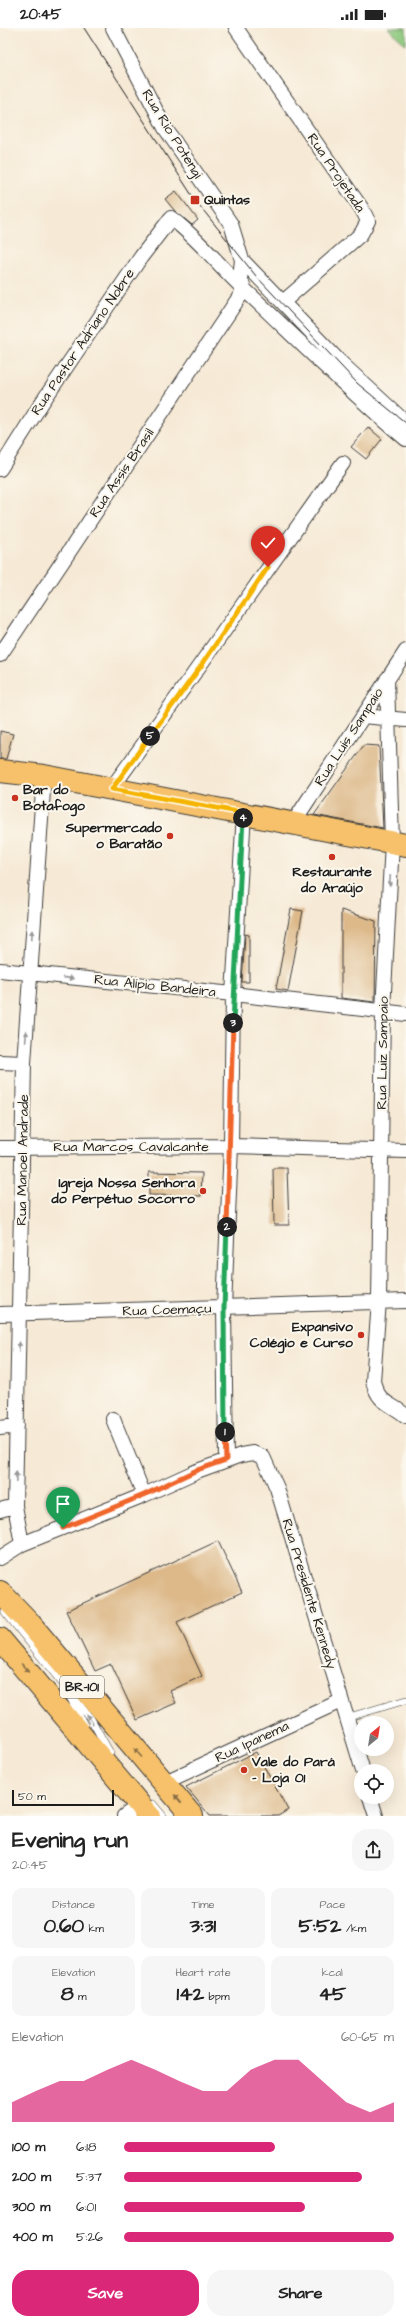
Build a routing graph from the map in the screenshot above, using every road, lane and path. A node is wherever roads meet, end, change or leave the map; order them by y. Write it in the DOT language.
graph roads {
  1 [pos="113,28"];
  2 [pos="236,28"];
  3 [pos="242,260"];
  4 [pos="244,290"];
  5 [pos="283,302"];
  6 [pos="406,422"];
  7 [pos="406,439"];
  8 [pos="343,463"];
  9 [pos="0,469"];
  10 [pos="406,651"];
  11 [pos="0,655"];
  12 [pos="387,679"];
  13 [pos="363,716"];
  14 [pos="387,718"];
  15 [pos="406,720"];
  16 [pos="0,763"];
  17 [pos="0,771"];
  18 [pos="44,776"];
  19 [pos="112,789"];
  20 [pos="244,813"];
  21 [pos="293,823"];
  22 [pos="399,844"];
  23 [pos="0,970"];
  24 [pos="29,974"];
  25 [pos="234,994"];
  26 [pos="383,1010"];
  27 [pos="406,1014"];
  28 [pos="0,1062"];
  29 [pos="24,1064"];
  30 [pos="231,1146"];
  31 [pos="24,1147"];
  32 [pos="0,1148"];
  33 [pos="381,1150"];
  34 [pos="406,1151"];
  35 [pos="379,1301"];
  36 [pos="406,1301"];
  37 [pos="224,1308"];
  38 [pos="0,1314"];
  39 [pos="20,1314"];
  40 [pos="405,1411"];
  41 [pos="113,1419"];
  42 [pos="17,1426"];
  43 [pos="0,1428"];
  44 [pos="226,1460"];
  45 [pos="144,1495"];
  46 [pos="15,1506"];
  47 [pos="0,1510"];
  48 [pos="22,1544"];
  49 [pos="0,1558"];
  50 [pos="0,1592"];
  51 [pos="0,1606"];
  52 [pos="0,1614"];
  53 [pos="9,1634"];
  54 [pos="406,1700"];
  55 [pos="341,1701"];
  56 [pos="346,1718"];
  57 [pos="112,1756"];
  58 [pos="360,1764"];
  59 [pos="163,1782"];
  60 [pos="372,1804"];
  61 [pos="140,1809"];
  62 [pos="163,1816"];
  63 [pos="192,1816"];
  64 [pos="376,1816"];
  1 -- 3 [label="street, Rua Rio Potengi"];
  2 -- 5 [label="street, Rua Projetada"];
  3 -- 4 [label="street, Rua Rio Potengi"];
  3 -- 5 [label="street, Rua Rio Potengi"];
  4 -- 7 [label="street"];
  4 -- 9 [label="street, Rua Pastor Adriano Nobre"];
  4 -- 11 [label="street, Rua Assis Brasil"];
  5 -- 6 [label="street, Rua Rio Potengi"];
  8 -- 19 [label="street"];
  10 -- 12 [label="street, Rua Luís Sampaio"];
  12 -- 13 [label="street, Rua Luís Sampaio"];
  12 -- 14 [label="street, Rua Luiz Sampaio"];
  13 -- 14 [label="street"];
  13 -- 21 [label="street, Rua Luís Sampaio"];
  14 -- 15 [label="street"];
  14 -- 22 [label="street, Rua Luiz Sampaio"];
  16 -- 18 [label="main road"];
  17 -- 18 [label="main road"];
  18 -- 19 [label="main road"];
  24 -- 18 [label="street, Rua Manoel Andrade, one-way"];
  19 -- 20 [label="main road"];
  20 -- 21 [label="main road"];
  20 -- 25 [label="street"];
  21 -- 22 [label="main road"];
  22 -- 26 [label="street, Rua Luiz Sampaio, one-way"];
  23 -- 24 [label="street, Rua Alípio Bandeira"];
  24 -- 25 [label="street, Rua Alípio Bandeira, one-way"];
  29 -- 24 [label="street, Rua Manoel Andrade, one-way"];
  25 -- 26 [label="street, Rua Alípio Bandeira"];
  25 -- 30 [label="street"];
  26 -- 27 [label="street, Rua Alípio Bandeira"];
  26 -- 33 [label="street, Rua Luiz Sampaio"];
  28 -- 29 [label="street"];
  29 -- 31 [label="street, Rua Manoel Andrade"];
  30 -- 31 [label="street, Rua Marcos Cavalcante"];
  30 -- 33 [label="street, Rua Marcos Cavalcante"];
  30 -- 37 [label="street"];
  31 -- 32 [label="street, Rua Marcos Cavalcante"];
  31 -- 39 [label="street, Rua Manoel Andrade"];
  33 -- 34 [label="street, Rua Marcos Cavalcante"];
  33 -- 35 [label="street, Rua Luiz Sampaio"];
  35 -- 36 [label="street, Rua Coemaçu"];
  35 -- 37 [label="street, Rua Coemaçu"];
  35 -- 40 [label="street, Rua Luiz Sampaio"];
  37 -- 39 [label="street, Rua Coemaçu"];
  37 -- 44 [label="street"];
  38 -- 39 [label="street, Rua Coemaçu"];
  42 -- 39 [label="street, Rua Manoel Andrade, one-way"];
  41 -- 45 [label="street"];
  42 -- 43 [label="street"];
  46 -- 42 [label="street, Rua Manoel Andrade, one-way"];
  44 -- 45 [label="street, Rua Presidente Kennedy"];
  44 -- 55 [label="street, Rua Presidente Kennedy"];
  45 -- 48 [label="street, Rua Presidente Kennedy"];
  46 -- 47 [label="street"];
  46 -- 48 [label="street, Rua Manoel Andrade"];
  48 -- 49 [label="street, Rua Presidente Kennedy"];
  59 -- 50 [label="main road, BR-101, one-way"];
  51 -- 53 [label="lane"];
  52 -- 53 [label="lane"];
  53 -- 57 [label="lane"];
  53 -- 61 [label="main road, BR-101, one-way"];
  54 -- 56 [label="lane"];
  55 -- 56 [label="street, Rua Presidente Kennedy"];
  55 -- 59 [label="street, Rua Ipanema"];
  56 -- 58 [label="street, Rua Presidente Kennedy"];
  63 -- 59 [label="main road, BR-101, one-way"];
  60 -- 64 [label="street"];
  61 -- 62 [label="lane"];
}
